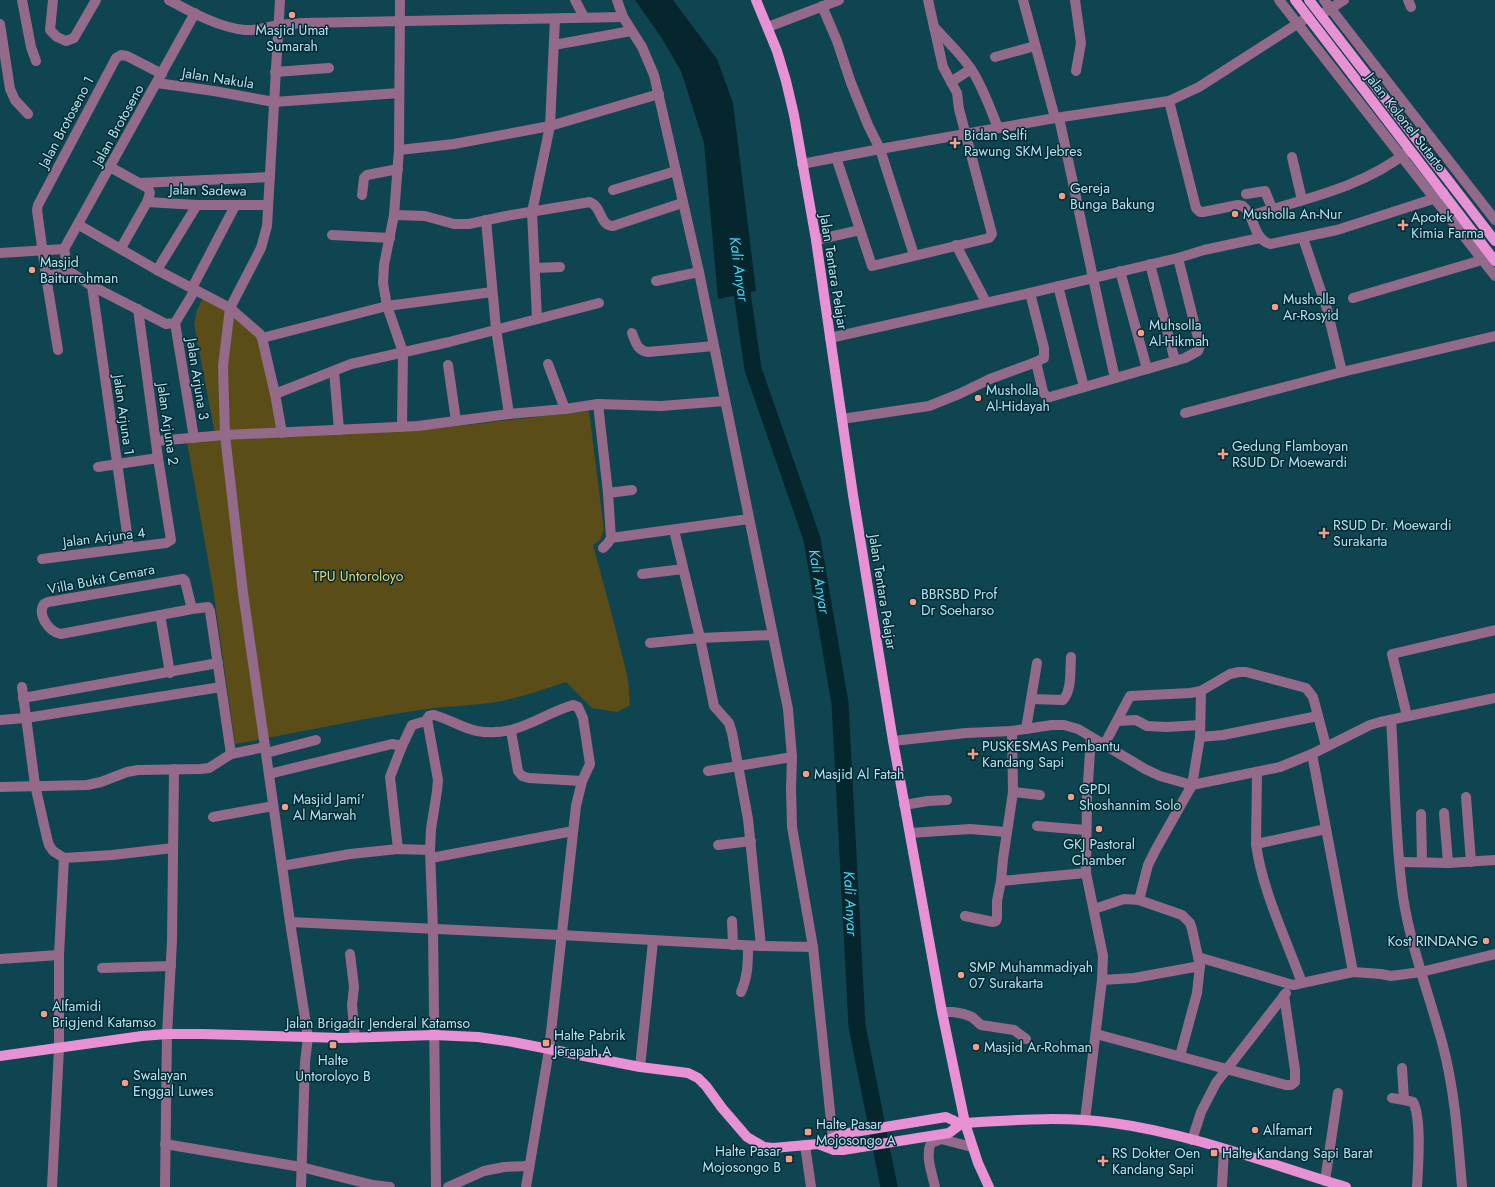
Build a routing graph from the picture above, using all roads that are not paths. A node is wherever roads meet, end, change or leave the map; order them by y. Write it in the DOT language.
graph roads {
  1 [pos="22,0"];
  2 [pos="53,0"];
  3 [pos="96,0"];
  4 [pos="170,0"];
  5 [pos="280,0"];
  6 [pos="400,0"];
  7 [pos="575,0"];
  8 [pos="617,0"];
  9 [pos="756,0"];
  10 [pos="837,0"];
  11 [pos="928,0"];
  12 [pos="1023,0"];
  13 [pos="1075,0"];
  14 [pos="1279,0"];
  15 [pos="1295,0"];
  16 [pos="1309,0"];
  17 [pos="1324,0"];
  18 [pos="1344,0"];
  19 [pos="822,6"];
  20 [pos="1330,8"];
  21 [pos="195,14"];
  22 [pos="1321,15"];
  23 [pos="584,17"];
  24 [pos="623,17"];
  25 [pos="1308,17"];
  26 [pos="555,19"];
  27 [pos="400,22"];
  28 [pos="0,24"];
  29 [pos="1298,24"];
  30 [pos="280,25"];
  31 [pos="768,27"];
  32 [pos="934,27"];
  33 [pos="631,31"];
  34 [pos="1,39"];
  35 [pos="554,45"];
  36 [pos="1035,46"];
  37 [pos="995,57"];
  38 [pos="36,60"];
  39 [pos="329,68"];
  40 [pos="971,69"];
  41 [pos="1076,71"];
  42 [pos="275,72"];
  43 [pos="159,78"];
  44 [pos="951,82"];
  45 [pos="399,94"];
  46 [pos="659,94"];
  47 [pos="1169,101"];
  48 [pos="274,102"];
  49 [pos="28,114"];
  50 [pos="1057,118"];
  51 [pos="550,126"];
  52 [pos="998,128"];
  53 [pos="966,134"];
  54 [pos="880,149"];
  55 [pos="399,150"];
  56 [pos="1406,153"];
  57 [pos="836,157"];
  58 [pos="1292,157"];
  59 [pos="802,164"];
  60 [pos="110,167"];
  61 [pos="398,169"];
  62 [pos="676,171"];
  63 [pos="270,177"];
  64 [pos="139,183"];
  65 [pos="613,190"];
  66 [pos="1246,194"];
  67 [pos="362,195"];
  68 [pos="1439,195"];
  69 [pos="1302,200"];
  70 [pos="147,202"];
  71 [pos="682,203"];
  72 [pos="197,205"];
  73 [pos="268,205"];
  74 [pos="235,206"];
  75 [pos="1272,208"];
  76 [pos="532,212"];
  77 [pos="394,214"];
  78 [pos="1250,216"];
  79 [pos="486,220"];
  80 [pos="1495,220"];
  81 [pos="79,225"];
  82 [pos="860,230"];
  83 [pos="332,235"];
  84 [pos="390,238"];
  85 [pos="1260,238"];
  86 [pos="1303,238"];
  87 [pos="816,240"];
  88 [pos="1495,241"];
  89 [pos="956,245"];
  90 [pos="121,248"];
  91 [pos="64,249"];
  92 [pos="42,250"];
  93 [pos="0,253"];
  94 [pos="914,255"];
  95 [pos="1178,258"];
  96 [pos="1489,258"];
  97 [pos="1150,264"];
  98 [pos="560,267"];
  99 [pos="535,268"];
  100 [pos="157,270"];
  101 [pos="1120,271"];
  102 [pos="70,272"];
  103 [pos="699,272"];
  104 [pos="46,276"];
  105 [pos="1495,276"];
  106 [pos="1092,278"];
  107 [pos="656,281"];
  108 [pos="92,286"];
  109 [pos="1058,286"];
  110 [pos="193,289"];
  111 [pos="492,292"];
  112 [pos="1030,293"];
  113 [pos="1353,298"];
  114 [pos="986,302"];
  115 [pos="599,303"];
  116 [pos="387,306"];
  117 [pos="230,308"];
  118 [pos="138,309"];
  119 [pos="537,319"];
  120 [pos="175,323"];
  121 [pos="496,329"];
  122 [pos="632,333"];
  123 [pos="1495,336"];
  124 [pos="262,338"];
  125 [pos="830,338"];
  126 [pos="714,346"];
  127 [pos="58,350"];
  128 [pos="403,352"];
  129 [pos="1175,361"];
  130 [pos="1036,362"];
  131 [pos="548,364"];
  132 [pos="448,365"];
  133 [pos="1147,369"];
  134 [pos="334,371"];
  135 [pos="1342,372"];
  136 [pos="1115,378"];
  137 [pos="1084,387"];
  138 [pos="275,394"];
  139 [pos="726,401"];
  140 [pos="598,404"];
  141 [pos="565,408"];
  142 [pos="1185,413"];
  143 [pos="509,414"];
  144 [pos="842,419"];
  145 [pos="456,421"];
  146 [pos="402,427"];
  147 [pos="339,430"];
  148 [pos="282,433"];
  149 [pos="225,435"];
  150 [pos="194,438"];
  151 [pos="156,442"];
  152 [pos="158,458"];
  153 [pos="116,464"];
  154 [pos="98,467"];
  155 [pos="632,490"];
  156 [pos="608,493"];
  157 [pos="749,519"];
  158 [pos="674,530"];
  159 [pos="611,538"];
  160 [pos="169,542"];
  161 [pos="129,547"];
  162 [pos="603,548"];
  163 [pos="42,559"];
  164 [pos="683,569"];
  165 [pos="642,574"];
  166 [pos="192,609"];
  167 [pos="161,620"];
  168 [pos="1495,630"];
  169 [pos="773,635"];
  170 [pos="700,638"];
  171 [pos="650,643"];
  172 [pos="1071,656"];
  173 [pos="218,663"];
  174 [pos="1037,663"];
  175 [pos="170,673"];
  176 [pos="221,687"];
  177 [pos="1201,691"];
  178 [pos="1495,698"];
  179 [pos="1031,699"];
  180 [pos="1318,716"];
  181 [pos="1407,716"];
  182 [pos="26,718"];
  183 [pos="0,720"];
  184 [pos="1391,720"];
  185 [pos="426,721"];
  186 [pos="1118,721"];
  187 [pos="1200,724"];
  188 [pos="1026,729"];
  189 [pos="511,731"];
  190 [pos="1012,731"];
  191 [pos="1092,737"];
  192 [pos="1200,738"];
  193 [pos="316,740"];
  194 [pos="893,740"];
  195 [pos="1104,744"];
  196 [pos="402,746"];
  197 [pos="1326,746"];
  198 [pos="265,750"];
  199 [pos="231,754"];
  200 [pos="1312,754"];
  201 [pos="792,757"];
  202 [pos="738,765"];
  203 [pos="174,769"];
  204 [pos="708,770"];
  205 [pos="1257,772"];
  206 [pos="269,774"];
  207 [pos="582,781"];
  208 [pos="35,785"];
  209 [pos="1192,785"];
  210 [pos="0,787"];
  211 [pos="1013,792"];
  212 [pos="1040,796"];
  213 [pos="1466,797"];
  214 [pos="947,800"];
  215 [pos="904,804"];
  216 [pos="273,806"];
  217 [pos="1444,813"];
  218 [pos="1421,814"];
  219 [pos="214,817"];
  220 [pos="1037,826"];
  221 [pos="1086,830"];
  222 [pos="1326,830"];
  223 [pos="573,831"];
  224 [pos="1006,832"];
  225 [pos="910,833"];
  226 [pos="751,841"];
  227 [pos="1256,844"];
  228 [pos="718,845"];
  229 [pos="173,848"];
  230 [pos="398,849"];
  231 [pos="431,854"];
  232 [pos="1495,860"];
  233 [pos="63,862"];
  234 [pos="1403,862"];
  235 [pos="1422,862"];
  236 [pos="1471,862"];
  237 [pos="1448,863"];
  238 [pos="282,866"];
  239 [pos="1086,872"];
  240 [pos="1001,881"];
  241 [pos="1138,900"];
  242 [pos="1094,909"];
  243 [pos="965,916"];
  244 [pos="732,921"];
  245 [pos="290,922"];
  246 [pos="433,929"];
  247 [pos="561,935"];
  248 [pos="653,941"];
  249 [pos="733,945"];
  250 [pos="748,946"];
  251 [pos="761,946"];
  252 [pos="813,947"];
  253 [pos="350,954"];
  254 [pos="1495,954"];
  255 [pos="58,955"];
  256 [pos="0,959"];
  257 [pos="1199,962"];
  258 [pos="171,966"];
  259 [pos="102,968"];
  260 [pos="1353,972"];
  261 [pos="1421,972"];
  262 [pos="1102,980"];
  263 [pos="1298,984"];
  264 [pos="741,992"];
  265 [pos="1284,995"];
  266 [pos="942,1012"];
  267 [pos="167,1034"];
  268 [pos="1096,1034"];
  269 [pos="434,1035"];
  270 [pos="308,1037"];
  271 [pos="355,1038"];
  272 [pos="1026,1039"];
  273 [pos="59,1048"];
  274 [pos="548,1050"];
  275 [pos="0,1056"];
  276 [pos="1180,1056"];
  277 [pos="640,1067"];
  278 [pos="1402,1068"];
  279 [pos="1226,1070"];
  280 [pos="1338,1093"];
  281 [pos="1392,1098"];
  282 [pos="1404,1100"];
  283 [pos="1085,1120"];
  284 [pos="963,1123"];
  285 [pos="837,1136"];
  286 [pos="1192,1140"];
  287 [pos="166,1144"];
  288 [pos="818,1144"];
  289 [pos="805,1145"];
  290 [pos="972,1147"];
  291 [pos="1224,1149"];
  292 [pos="839,1150"];
  293 [pos="529,1166"];
  294 [pos="301,1167"];
  295 [pos="1325,1181"];
  296 [pos="52,1187"];
  297 [pos="165,1187"];
  298 [pos="301,1187"];
  299 [pos="390,1187"];
  300 [pos="436,1187"];
  301 [pos="448,1187"];
  302 [pos="526,1187"];
  303 [pos="811,1187"];
  304 [pos="935,1187"];
  305 [pos="989,1187"];
  306 [pos="1222,1187"];
  307 [pos="1346,1187"];
  308 [pos="1417,1187"];
  309 [pos="1462,1187"];
  1 -- 38 [label="street"];
  2 -- 3 [label="street"];
  4 -- 21 [label="street"];
  5 -- 30 [label="street"];
  6 -- 27 [label="street"];
  7 -- 23 [label="street"];
  8 -- 24 [label="street"];
  9 -- 31 [label="main road, Jalan Tentara Pelajar"];
  10 -- 19 [label="street"];
  11 -- 32 [label="street"];
  12 -- 36 [label="street"];
  13 -- 41 [label="street"];
  14 -- 29 [label="street"];
  15 -- 25 [label="main road, Jalan Kolonel Sutarto"];
  16 -- 22 [label="main road, Jalan Kolonel Sutarto"];
  17 -- 20 [label="street"];
  18 -- 20 [label="street"];
  19 -- 31 [label="street"];
  19 -- 54 [label="street"];
  20 -- 22 [label="street"];
  20 -- 80 [label="street"];
  21 -- 30 [label="street"];
  21 -- 43 [label="street, Jalan Brotoseno"];
  22 -- 88 [label="main road, Jalan Kolonel Sutarto"];
  23 -- 24 [label="street"];
  23 -- 26 [label="street"];
  24 -- 33 [label="street"];
  25 -- 29 [label="street"];
  25 -- 56 [label="main road, Jalan Kolonel Sutarto"];
  26 -- 27 [label="street"];
  26 -- 35 [label="street"];
  27 -- 30 [label="street"];
  27 -- 45 [label="street"];
  28 -- 34 [label="street"];
  29 -- 47 [label="street"];
  29 -- 56 [label="street"];
  30 -- 42 [label="street"];
  31 -- 59 [label="main road, Jalan Tentara Pelajar"];
  32 -- 40 [label="street"];
  32 -- 44 [label="street"];
  33 -- 35 [label="street"];
  33 -- 46 [label="street"];
  34 -- 49 [label="street"];
  35 -- 51 [label="street"];
  36 -- 37 [label="street"];
  36 -- 50 [label="street"];
  39 -- 42 [label="street"];
  40 -- 44 [label="street"];
  40 -- 52 [label="street"];
  42 -- 48 [label="street"];
  43 -- 48 [label="street, Jalan Nakula"];
  43 -- 60 [label="street, Jalan Brotoseno"];
  43 -- 92 [label="street, Jalan Brotoseno 1"];
  44 -- 53 [label="street"];
  45 -- 48 [label="street, Jalan Nakula"];
  45 -- 55 [label="street"];
  46 -- 51 [label="street"];
  46 -- 62 [label="street"];
  47 -- 50 [label="street"];
  47 -- 78 [label="street"];
  48 -- 63 [label="street"];
  50 -- 52 [label="street"];
  50 -- 106 [label="street"];
  51 -- 55 [label="street"];
  51 -- 76 [label="street"];
  52 -- 53 [label="street"];
  53 -- 54 [label="street"];
  53 -- 89 [label="street"];
  54 -- 57 [label="street"];
  54 -- 94 [label="street"];
  55 -- 61 [label="street"];
  56 -- 68 [label="main road, Jalan Kolonel Sutarto"];
  56 -- 69 [label="street"];
  57 -- 59 [label="street"];
  57 -- 82 [label="street"];
  58 -- 69 [label="street"];
  59 -- 87 [label="main road, Jalan Tentara Pelajar"];
  60 -- 64 [label="street"];
  60 -- 81 [label="street, Jalan Brotoseno"];
  61 -- 67 [label="street"];
  61 -- 77 [label="street"];
  62 -- 65 [label="street"];
  62 -- 71 [label="street"];
  63 -- 64 [label="street"];
  63 -- 73 [label="street"];
  64 -- 70 [label="street"];
  66 -- 75 [label="street"];
  68 -- 86 [label="street"];
  68 -- 96 [label="main road, Jalan Kolonel Sutarto"];
  69 -- 75 [label="street"];
  70 -- 72 [label="street, Jalan Sadewa"];
  70 -- 90 [label="street"];
  71 -- 76 [label="street"];
  71 -- 103 [label="street"];
  72 -- 74 [label="street, Jalan Sadewa"];
  72 -- 100 [label="street"];
  73 -- 74 [label="street, Jalan Sadewa"];
  73 -- 117 [label="street"];
  74 -- 110 [label="street"];
  75 -- 78 [label="street"];
  76 -- 79 [label="street"];
  76 -- 99 [label="street"];
  77 -- 79 [label="street"];
  77 -- 84 [label="street"];
  78 -- 85 [label="street"];
  79 -- 111 [label="street"];
  81 -- 90 [label="street"];
  81 -- 91 [label="street, Jalan Brotoseno"];
  82 -- 87 [label="street"];
  82 -- 94 [label="street"];
  83 -- 84 [label="street"];
  84 -- 116 [label="street"];
  85 -- 86 [label="street"];
  85 -- 95 [label="street"];
  86 -- 135 [label="street"];
  87 -- 125 [label="main road, Jalan Tentara Pelajar"];
  89 -- 94 [label="street"];
  89 -- 114 [label="street"];
  90 -- 100 [label="street"];
  91 -- 92 [label="street"];
  91 -- 102 [label="street"];
  92 -- 93 [label="street"];
  92 -- 104 [label="street"];
  95 -- 97 [label="street"];
  95 -- 129 [label="street"];
  96 -- 105 [label="street"];
  96 -- 113 [label="street"];
  97 -- 101 [label="street"];
  97 -- 129 [label="street"];
  98 -- 99 [label="street"];
  99 -- 119 [label="street"];
  100 -- 110 [label="street"];
  101 -- 106 [label="street"];
  101 -- 133 [label="street"];
  102 -- 104 [label="street"];
  102 -- 108 [label="street"];
  103 -- 107 [label="street"];
  103 -- 126 [label="street"];
  104 -- 127 [label="street"];
  106 -- 109 [label="street"];
  106 -- 136 [label="street"];
  108 -- 118 [label="street"];
  108 -- 153 [label="street, Jalan Arjuna 1"];
  109 -- 112 [label="street"];
  109 -- 137 [label="street"];
  110 -- 117 [label="street"];
  110 -- 120 [label="street"];
  111 -- 116 [label="street"];
  111 -- 121 [label="street"];
  112 -- 114 [label="street"];
  112 -- 130 [label="street"];
  114 -- 125 [label="street"];
  115 -- 119 [label="street"];
  116 -- 124 [label="street"];
  116 -- 128 [label="street"];
  117 -- 124 [label="street"];
  117 -- 149 [label="street"];
  118 -- 120 [label="street"];
  118 -- 151 [label="street, Jalan Arjuna 2"];
  119 -- 121 [label="street"];
  120 -- 150 [label="street, Jalan Arjuna 3"];
  121 -- 128 [label="street"];
  121 -- 143 [label="street"];
  122 -- 126 [label="street"];
  123 -- 135 [label="street"];
  124 -- 138 [label="street"];
  125 -- 144 [label="main road, Jalan Tentara Pelajar"];
  126 -- 139 [label="street"];
  128 -- 134 [label="street"];
  128 -- 146 [label="street"];
  129 -- 133 [label="street"];
  130 -- 137 [label="street"];
  130 -- 144 [label="street"];
  131 -- 141 [label="street"];
  132 -- 145 [label="street"];
  133 -- 136 [label="street"];
  134 -- 138 [label="street"];
  134 -- 147 [label="street"];
  135 -- 142 [label="street"];
  136 -- 137 [label="street"];
  138 -- 148 [label="street"];
  139 -- 140 [label="street"];
  139 -- 157 [label="street"];
  140 -- 141 [label="street"];
  140 -- 156 [label="street"];
  141 -- 143 [label="street"];
  143 -- 145 [label="street"];
  144 -- 194 [label="main road, Jalan Tentara Pelajar"];
  145 -- 146 [label="street"];
  146 -- 147 [label="street"];
  147 -- 148 [label="street"];
  148 -- 149 [label="street"];
  149 -- 150 [label="street"];
  149 -- 198 [label="street"];
  150 -- 151 [label="street"];
  151 -- 152 [label="street, Jalan Arjuna 2"];
  152 -- 153 [label="street"];
  152 -- 160 [label="street, Jalan Arjuna 2"];
  153 -- 154 [label="street"];
  153 -- 161 [label="street, Jalan Arjuna 1"];
  155 -- 156 [label="street"];
  156 -- 159 [label="street"];
  157 -- 158 [label="street"];
  157 -- 169 [label="street"];
  158 -- 159 [label="street"];
  158 -- 164 [label="street"];
  159 -- 162 [label="street"];
  160 -- 161 [label="street, Jalan Arjuna 4"];
  161 -- 163 [label="street, Jalan Arjuna 4"];
  164 -- 165 [label="street"];
  164 -- 170 [label="street"];
  166 -- 166 [label="street, Villa Bukit Cemara"];
  166 -- 173 [label="street, Villa Bukit Cemara"];
  167 -- 175 [label="street"];
  168 -- 181 [label="street"];
  169 -- 170 [label="street"];
  169 -- 201 [label="street"];
  170 -- 171 [label="street"];
  170 -- 202 [label="street"];
  172 -- 179 [label="street"];
  173 -- 175 [label="street"];
  173 -- 176 [label="street"];
  174 -- 179 [label="street"];
  175 -- 182 [label="street"];
  176 -- 182 [label="street"];
  176 -- 199 [label="street"];
  177 -- 180 [label="street"];
  177 -- 186 [label="street"];
  177 -- 187 [label="street"];
  178 -- 181 [label="street"];
  179 -- 188 [label="street"];
  180 -- 192 [label="street"];
  180 -- 197 [label="street"];
  181 -- 184 [label="street"];
  182 -- 183 [label="street"];
  182 -- 208 [label="street"];
  184 -- 197 [label="street"];
  184 -- 261 [label="street"];
  185 -- 189 [label="street"];
  185 -- 196 [label="street"];
  185 -- 231 [label="street"];
  186 -- 187 [label="street"];
  186 -- 195 [label="street"];
  187 -- 192 [label="street"];
  188 -- 190 [label="street"];
  188 -- 191 [label="street"];
  189 -- 207 [label="street"];
  189 -- 207 [label="street"];
  190 -- 194 [label="street"];
  190 -- 211 [label="street"];
  191 -- 195 [label="street"];
  191 -- 221 [label="street"];
  192 -- 209 [label="street"];
  193 -- 198 [label="street"];
  194 -- 215 [label="main road, Jalan Tentara Pelajar"];
  195 -- 209 [label="street"];
  196 -- 206 [label="street"];
  196 -- 230 [label="street"];
  197 -- 200 [label="street"];
  198 -- 199 [label="street"];
  198 -- 206 [label="street"];
  199 -- 203 [label="street"];
  200 -- 205 [label="street"];
  200 -- 222 [label="street"];
  201 -- 202 [label="street"];
  201 -- 252 [label="street"];
  202 -- 204 [label="street"];
  202 -- 226 [label="street"];
  203 -- 208 [label="street"];
  203 -- 229 [label="street"];
  205 -- 209 [label="street"];
  205 -- 227 [label="street"];
  206 -- 216 [label="street"];
  207 -- 223 [label="street"];
  208 -- 210 [label="street"];
  208 -- 233 [label="street"];
  209 -- 241 [label="street"];
  211 -- 212 [label="street"];
  211 -- 224 [label="street"];
  213 -- 236 [label="street"];
  214 -- 215 [label="street"];
  215 -- 225 [label="main road, Jalan Tentara Pelajar"];
  216 -- 219 [label="street"];
  216 -- 238 [label="street"];
  217 -- 237 [label="street"];
  218 -- 235 [label="street"];
  220 -- 221 [label="street"];
  221 -- 239 [label="street"];
  222 -- 227 [label="street"];
  222 -- 260 [label="street"];
  223 -- 231 [label="street"];
  223 -- 247 [label="street"];
  224 -- 225 [label="street"];
  224 -- 240 [label="street"];
  225 -- 266 [label="main road, Jalan Tentara Pelajar"];
  226 -- 228 [label="street"];
  226 -- 251 [label="street"];
  227 -- 263 [label="street"];
  229 -- 233 [label="street"];
  229 -- 258 [label="street"];
  230 -- 231 [label="street"];
  230 -- 238 [label="street"];
  231 -- 246 [label="street"];
  232 -- 236 [label="street"];
  233 -- 255 [label="street"];
  234 -- 235 [label="street"];
  235 -- 237 [label="street"];
  236 -- 237 [label="street"];
  238 -- 245 [label="street"];
  239 -- 240 [label="street"];
  239 -- 242 [label="street"];
  240 -- 243 [label="street"];
  241 -- 242 [label="street"];
  241 -- 257 [label="street"];
  242 -- 262 [label="street"];
  244 -- 249 [label="street"];
  245 -- 246 [label="street"];
  245 -- 270 [label="street"];
  246 -- 247 [label="street"];
  246 -- 269 [label="street"];
  247 -- 248 [label="street"];
  247 -- 274 [label="street"];
  248 -- 249 [label="street"];
  248 -- 277 [label="street"];
  249 -- 250 [label="street"];
  250 -- 251 [label="street"];
  250 -- 264 [label="street"];
  251 -- 252 [label="street"];
  252 -- 285 [label="street"];
  253 -- 271 [label="street"];
  254 -- 261 [label="street"];
  255 -- 256 [label="street"];
  255 -- 273 [label="street"];
  257 -- 262 [label="street"];
  257 -- 263 [label="street"];
  257 -- 276 [label="street"];
  258 -- 259 [label="street"];
  258 -- 267 [label="street"];
  260 -- 261 [label="street"];
  260 -- 263 [label="street"];
  261 -- 309 [label="street"];
  262 -- 268 [label="street"];
  263 -- 265 [label="street"];
  265 -- 279 [label="street"];
  265 -- 279 [label="street"];
  266 -- 272 [label="street"];
  266 -- 284 [label="main road, Jalan Tentara Pelajar"];
  267 -- 270 [label="main road, Jalan Brigadir Jenderal Katamso"];
  267 -- 273 [label="main road, Jalan Brigadir Jenderal Katamso"];
  267 -- 287 [label="street"];
  268 -- 276 [label="street"];
  268 -- 283 [label="street"];
  269 -- 271 [label="main road, Jalan Brigadir Jenderal Katamso"];
  269 -- 274 [label="main road, Jalan Brigadir Jenderal Katamso"];
  269 -- 300 [label="street"];
  270 -- 271 [label="main road, Jalan Brigadir Jenderal Katamso"];
  270 -- 294 [label="street"];
  273 -- 275 [label="main road, Jalan Brigadir Jenderal Katamso"];
  273 -- 296 [label="street"];
  274 -- 277 [label="main road, Jalan Brigadir Jenderal Katamso"];
  274 -- 293 [label="street"];
  276 -- 279 [label="street"];
  277 -- 289 [label="main road, Jalan Brigadir Jenderal Katamso"];
  278 -- 282 [label="street"];
  279 -- 286 [label="street"];
  280 -- 295 [label="street"];
  281 -- 282 [label="street"];
  282 -- 308 [label="street"];
  283 -- 284 [label="main road"];
  283 -- 286 [label="main road"];
  284 -- 285 [label="main road"];
  284 -- 290 [label="main road, Jalan Tentara Pelajar"];
  284 -- 292 [label="main road"];
  285 -- 288 [label="main road"];
  285 -- 292 [label="street"];
  286 -- 291 [label="main road"];
  287 -- 294 [label="street"];
  287 -- 297 [label="street"];
  288 -- 289 [label="main road, Jalan Brigadir Jenderal Katamso"];
  288 -- 292 [label="main road"];
  289 -- 303 [label="street"];
  290 -- 304 [label="street"];
  290 -- 305 [label="main road, Jalan Tentara Pelajar"];
  291 -- 295 [label="main road"];
  291 -- 306 [label="street"];
  293 -- 301 [label="street"];
  293 -- 302 [label="street"];
  294 -- 298 [label="street"];
  294 -- 299 [label="street"];
  295 -- 307 [label="main road"];
}
